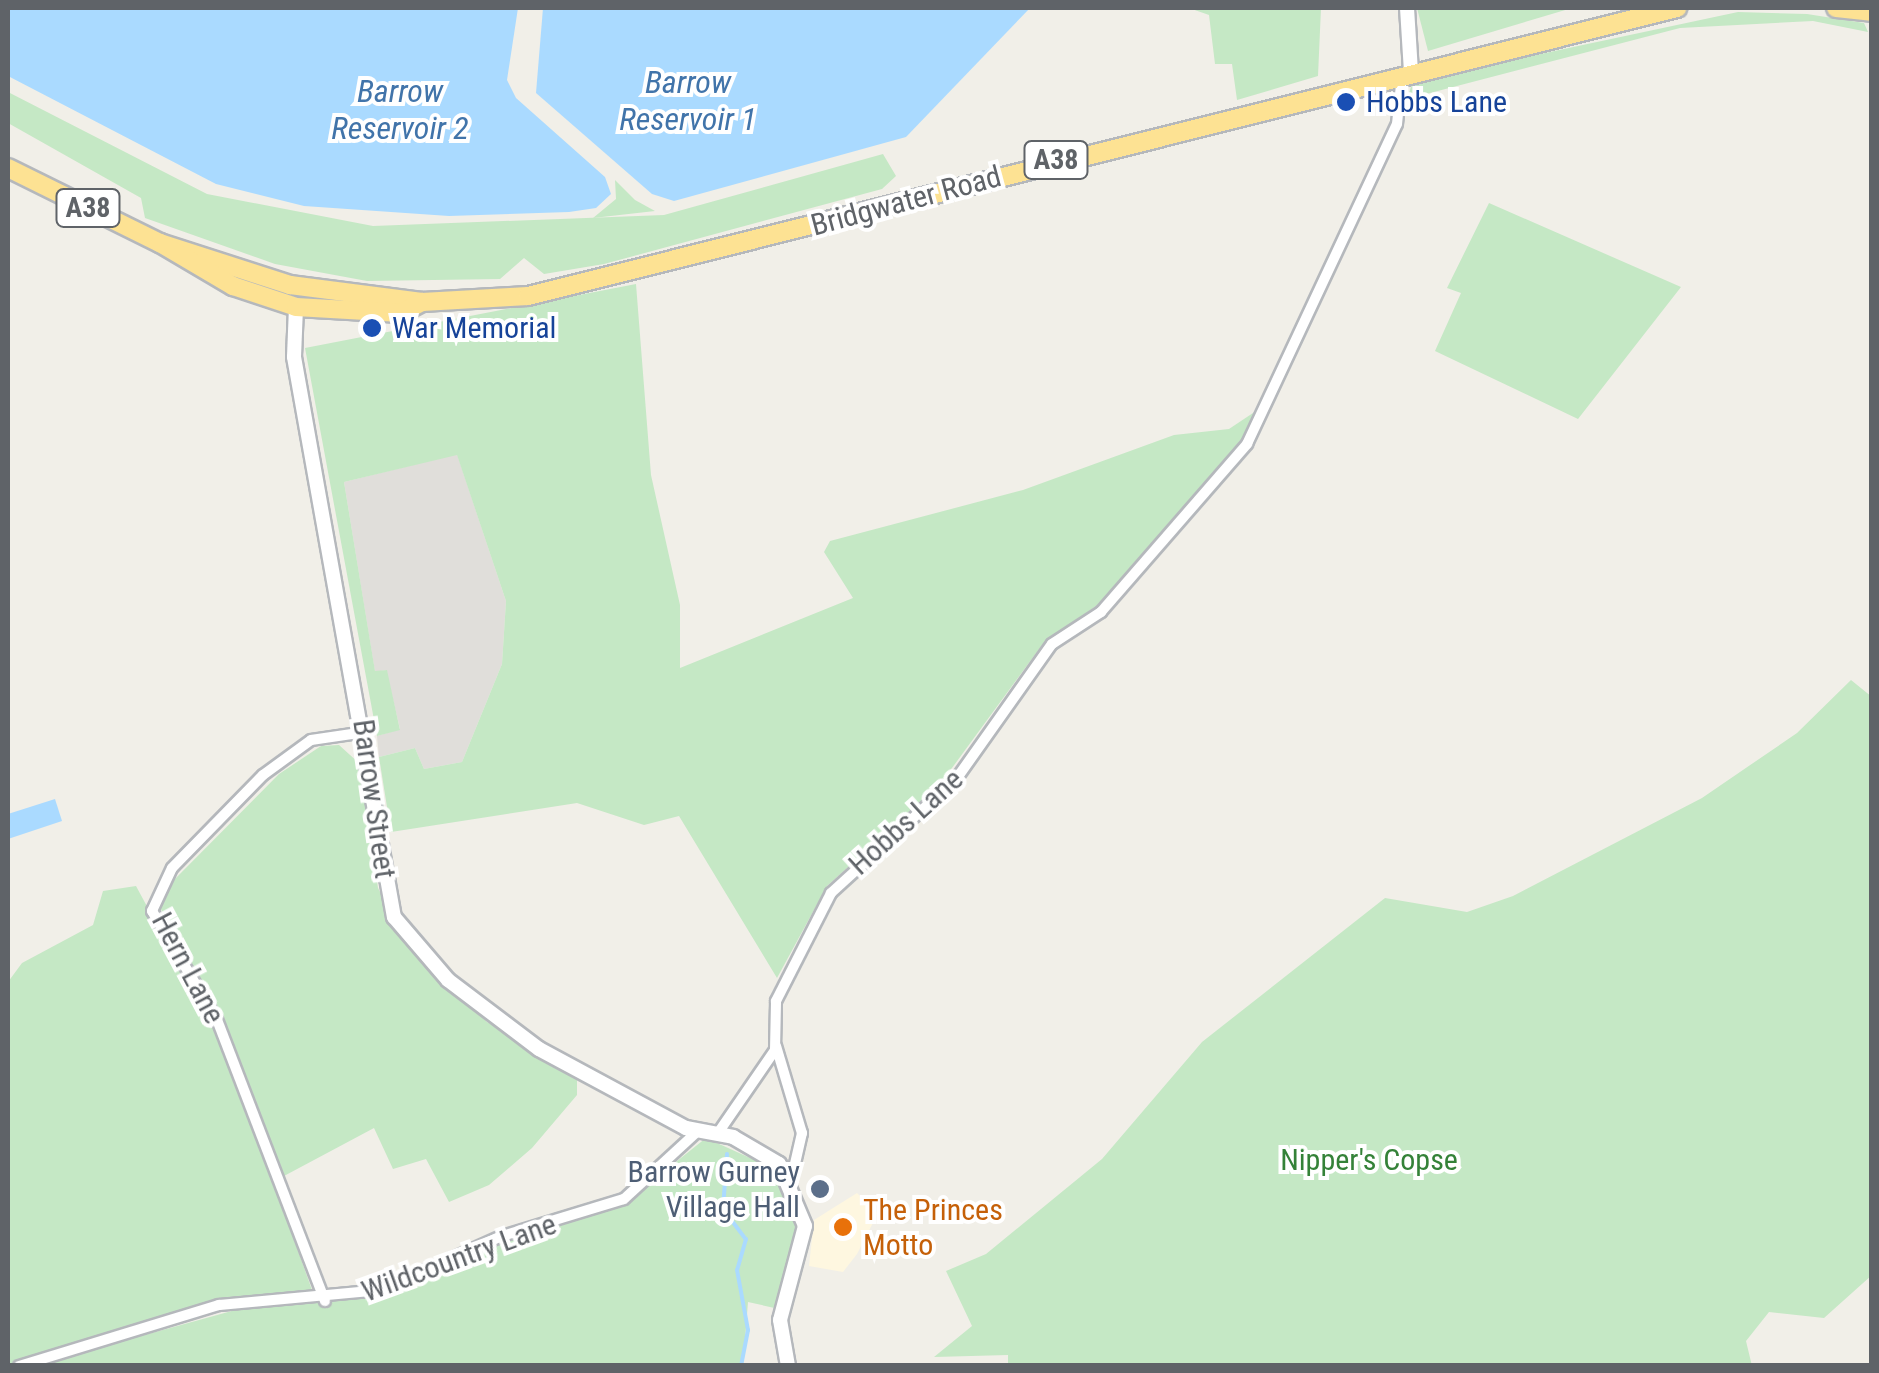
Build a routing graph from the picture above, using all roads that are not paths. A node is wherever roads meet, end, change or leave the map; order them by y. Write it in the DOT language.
graph roads {
  1 [pos="1407,8"];
  2 [pos="1678,8"];
  3 [pos="1836,8"];
  4 [pos="1872,12"];
  5 [pos="1406,73"];
  6 [pos="8,168"];
  7 [pos="160,243"];
  8 [pos="256,274"];
  9 [pos="318,290"];
  10 [pos="401,298"];
  11 [pos="422,302"];
  12 [pos="296,307"];
  13 [pos="366,732"];
  14 [pos="776,1046"];
  15 [pos="698,1131"];
  16 [pos="718,1134"];
  17 [pos="790,1181"];
  18 [pos="324,1301"];
  19 [pos="19,1366"];
  20 [pos="788,1366"];
  1 -- 5 [label="main road"];
  2 -- 5 [label="highway, Bridgwater Road / A38"];
  3 -- 4 [label="highway"];
  5 -- 11 [label="highway, Bridgwater Road / A38"];
  5 -- 14 [label="street, Hobbs Lane"];
  6 -- 7 [label="highway, Bridgwater Road / A38"];
  7 -- 8 [label="highway, Bridgwater Road / A38"];
  7 -- 12 [label="highway, Bridgwater Road / A38"];
  8 -- 9 [label="highway, Bridgwater Road / A38"];
  8 -- 10 [label="highway"];
  8 -- 12 [label="highway"];
  9 -- 10 [label="highway, Bridgwater Road / A38"];
  9 -- 12 [label="highway"];
  10 -- 11 [label="highway, Bridgwater Road / A38"];
  11 -- 12 [label="highway, Bridgwater Road / A38"];
  12 -- 13 [label="main road, Barrow Street"];
  13 -- 15 [label="main road, Barrow Street"];
  13 -- 18 [label="street, Hern Lane"];
  14 -- 16 [label="street"];
  14 -- 17 [label="street"];
  15 -- 16 [label="main road, Barrow Street"];
  15 -- 18 [label="street, Wildcountry Lane"];
  16 -- 17 [label="main road, Barrow Street"];
  17 -- 20 [label="main road"];
  18 -- 19 [label="street, Wildcountry Lane"];
}
